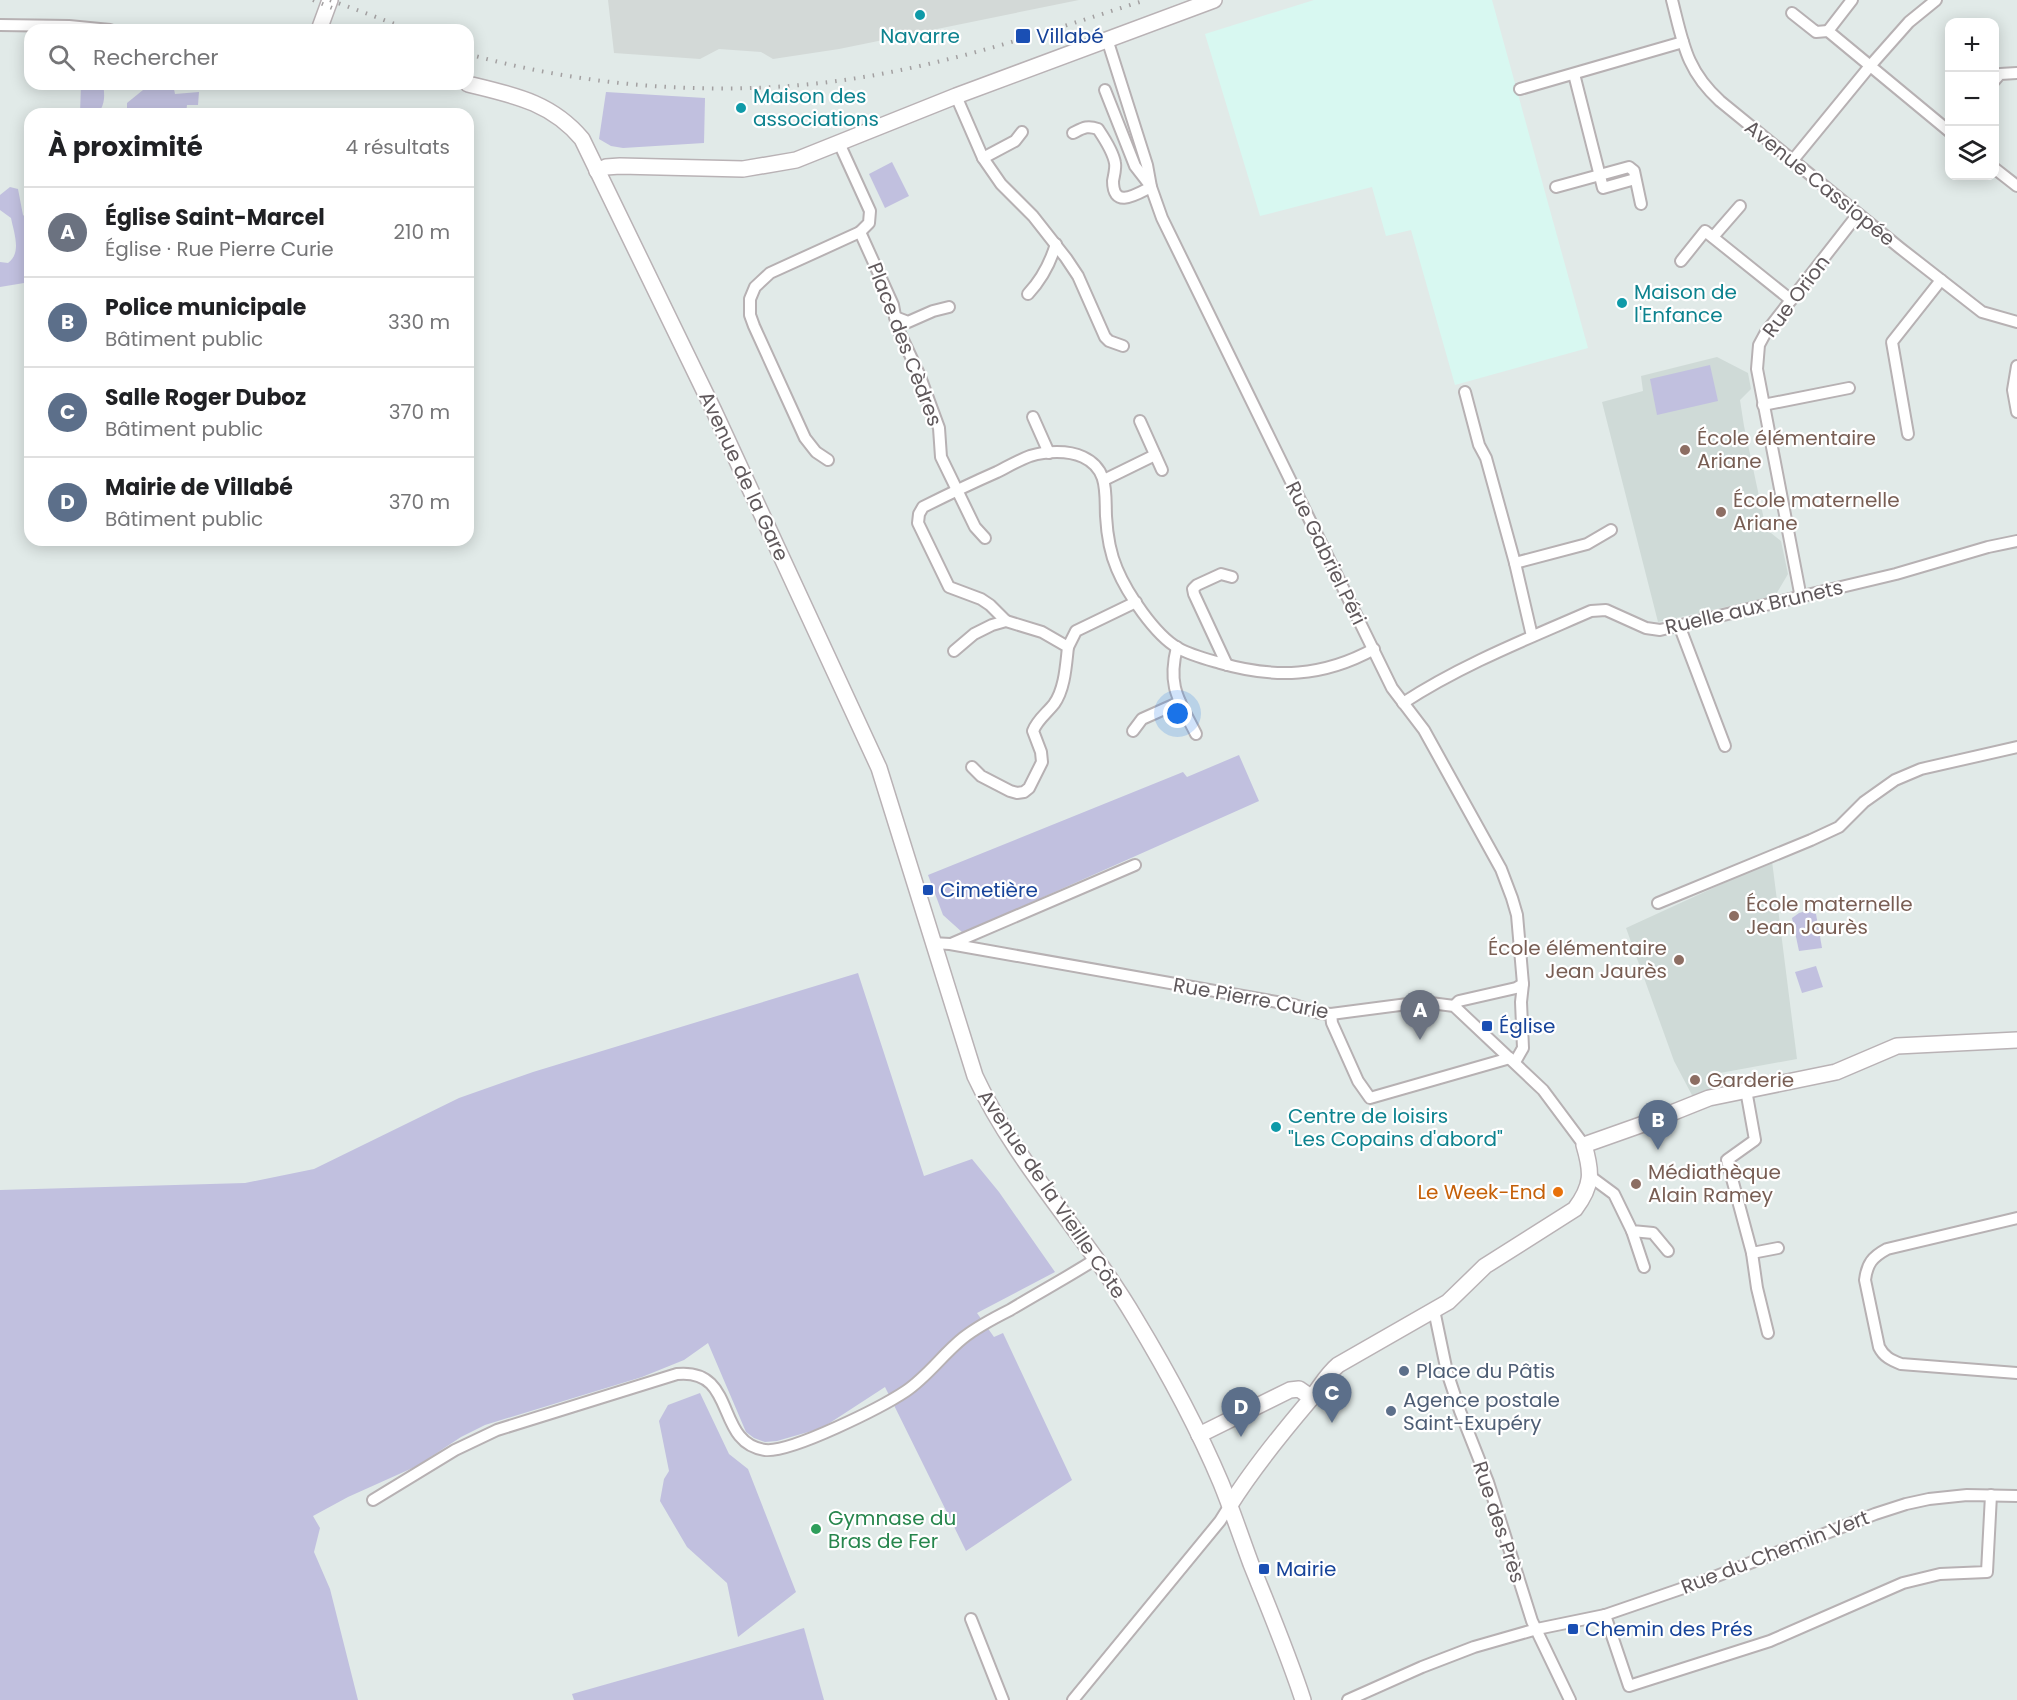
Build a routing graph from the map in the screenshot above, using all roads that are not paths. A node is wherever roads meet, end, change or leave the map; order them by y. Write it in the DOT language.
graph roads {
  1 [pos="1214,0"];
  2 [pos="1672,0"];
  3 [pos="1852,0"];
  4 [pos="1936,0"];
  5 [pos="328,7"];
  6 [pos="1792,13"];
  7 [pos="322,24"];
  8 [pos="0,25"];
  9 [pos="24,25"];
  10 [pos="1827,31"];
  11 [pos="1107,39"];
  12 [pos="1683,42"];
  13 [pos="1870,66"];
  14 [pos="2017,73"];
  15 [pos="1574,74"];
  16 [pos="1999,75"];
  17 [pos="474,86"];
  18 [pos="1520,89"];
  19 [pos="1105,90"];
  20 [pos="956,96"];
  21 [pos="1945,128"];
  22 [pos="1022,132"];
  23 [pos="1073,133"];
  24 [pos="839,142"];
  25 [pos="982,158"];
  26 [pos="1793,160"];
  27 [pos="597,171"];
  28 [pos="1999,171"];
  29 [pos="1600,174"];
  30 [pos="2017,186"];
  31 [pos="1151,187"];
  32 [pos="1556,187"];
  33 [pos="1641,204"];
  34 [pos="1740,206"];
  35 [pos="1858,214"];
  36 [pos="860,232"];
  37 [pos="1713,237"];
  38 [pos="1056,244"];
  39 [pos="1681,261"];
  40 [pos="1941,280"];
  41 [pos="1028,294"];
  42 [pos="1791,300"];
  43 [pos="949,307"];
  44 [pos="895,317"];
  45 [pos="2017,322"];
  46 [pos="1123,346"];
  47 [pos="2017,366"];
  48 [pos="1849,388"];
  49 [pos="1465,392"];
  50 [pos="1763,405"];
  51 [pos="2017,412"];
  52 [pos="1033,417"];
  53 [pos="1140,421"];
  54 [pos="1908,434"];
  55 [pos="1049,453"];
  56 [pos="1155,455"];
  57 [pos="828,460"];
  58 [pos="1162,470"];
  59 [pos="1104,480"];
  60 [pos="957,490"];
  61 [pos="1611,530"];
  62 [pos="985,538"];
  63 [pos="2017,541"];
  64 [pos="1515,563"];
  65 [pos="1232,577"];
  66 [pos="1801,598"];
  67 [pos="1136,602"];
  68 [pos="1006,621"];
  69 [pos="1679,626"];
  70 [pos="1532,636"];
  71 [pos="1068,647"];
  72 [pos="1177,647"];
  73 [pos="1374,649"];
  74 [pos="954,651"];
  75 [pos="1227,665"];
  76 [pos="1180,702"];
  77 [pos="1403,703"];
  78 [pos="1133,731"];
  79 [pos="1196,734"];
  80 [pos="1725,746"];
  81 [pos="2017,747"];
  82 [pos="972,767"];
  83 [pos="1135,865"];
  84 [pos="1658,903"];
  85 [pos="932,943"];
  86 [pos="950,944"];
  87 [pos="1523,984"];
  88 [pos="1454,1006"];
  89 [pos="1331,1014"];
  90 [pos="2017,1040"];
  91 [pos="1512,1060"];
  92 [pos="1746,1090"];
  93 [pos="1584,1145"];
  94 [pos="1591,1177"];
  95 [pos="2017,1218"];
  96 [pos="1632,1230"];
  97 [pos="1778,1248"];
  98 [pos="1668,1251"];
  99 [pos="1752,1253"];
  100 [pos="1096,1259"];
  101 [pos="1644,1267"];
  102 [pos="1434,1310"];
  103 [pos="1768,1334"];
  104 [pos="2017,1373"];
  105 [pos="1312,1398"];
  106 [pos="1199,1434"];
  107 [pos="1991,1495"];
  108 [pos="2017,1496"];
  109 [pos="373,1500"];
  110 [pos="1230,1505"];
  111 [pos="1605,1615"];
  112 [pos="970,1619"];
  113 [pos="1537,1629"];
  114 [pos="1003,1700"];
  115 [pos="1073,1700"];
  116 [pos="1303,1700"];
  117 [pos="1348,1700"];
  118 [pos="1570,1700"];
  1 -- 11 [label="street"];
  2 -- 12 [label="street, Avenue Cassiopée"];
  3 -- 10 [label="street"];
  4 -- 13 [label="street"];
  5 -- 7 [label="street"];
  6 -- 10 [label="street"];
  8 -- 9 [label="street"];
  10 -- 13 [label="street"];
  11 -- 20 [label="street"];
  11 -- 31 [label="street, Rue Gabriel Péri"];
  12 -- 15 [label="street"];
  12 -- 26 [label="street, Avenue Cassiopée"];
  13 -- 21 [label="street"];
  13 -- 26 [label="street"];
  14 -- 16 [label="street"];
  15 -- 18 [label="street"];
  15 -- 29 [label="street"];
  17 -- 27 [label="street, Avenue de la Gare"];
  19 -- 31 [label="street"];
  20 -- 24 [label="street"];
  20 -- 25 [label="street"];
  22 -- 25 [label="street"];
  23 -- 31 [label="street"];
  24 -- 27 [label="street"];
  24 -- 36 [label="street"];
  25 -- 38 [label="street"];
  26 -- 35 [label="street, Avenue Cassiopée"];
  27 -- 85 [label="street, Avenue de la Gare"];
  28 -- 30 [label="street"];
  29 -- 32 [label="street"];
  29 -- 33 [label="street"];
  31 -- 73 [label="street, Rue Gabriel Péri"];
  34 -- 37 [label="street"];
  35 -- 40 [label="street, Avenue Cassiopée"];
  35 -- 42 [label="street, Rue Orion"];
  36 -- 44 [label="street, Place des Cèdres"];
  36 -- 57 [label="street"];
  37 -- 39 [label="street"];
  37 -- 42 [label="street"];
  38 -- 41 [label="street"];
  38 -- 46 [label="street"];
  40 -- 45 [label="street, Avenue Cassiopée"];
  40 -- 54 [label="street"];
  42 -- 50 [label="street, Rue Orion"];
  43 -- 44 [label="street"];
  44 -- 60 [label="street, Place des Cèdres"];
  47 -- 51 [label="street"];
  48 -- 50 [label="street"];
  49 -- 64 [label="street"];
  50 -- 66 [label="street, Rue Orion"];
  52 -- 55 [label="street"];
  53 -- 56 [label="street"];
  55 -- 59 [label="street"];
  55 -- 60 [label="street"];
  56 -- 58 [label="street"];
  56 -- 59 [label="street"];
  59 -- 67 [label="street"];
  60 -- 62 [label="street, Place des Cèdres"];
  60 -- 68 [label="street"];
  61 -- 64 [label="street"];
  63 -- 66 [label="street, Ruelle aux Brunets"];
  64 -- 70 [label="street"];
  65 -- 75 [label="street"];
  66 -- 69 [label="street, Ruelle aux Brunets"];
  67 -- 71 [label="street"];
  67 -- 72 [label="street"];
  68 -- 71 [label="street"];
  68 -- 74 [label="street"];
  69 -- 70 [label="street, Ruelle aux Brunets"];
  69 -- 80 [label="street"];
  70 -- 77 [label="street, Ruelle aux Brunets"];
  71 -- 82 [label="street"];
  72 -- 75 [label="street"];
  72 -- 76 [label="street"];
  73 -- 75 [label="street"];
  73 -- 77 [label="street, Rue Gabriel Péri"];
  76 -- 78 [label="street"];
  76 -- 79 [label="street"];
  77 -- 87 [label="street, Rue Gabriel Péri"];
  81 -- 84 [label="street"];
  83 -- 86 [label="street"];
  85 -- 86 [label="street, Rue Pierre Curie"];
  85 -- 100 [label="street, Avenue de la Vieille Côte"];
  86 -- 89 [label="street, Rue Pierre Curie"];
  87 -- 88 [label="street"];
  87 -- 91 [label="street, Rue Gabriel Péri"];
  88 -- 89 [label="street, Rue Pierre Curie"];
  88 -- 91 [label="street"];
  89 -- 91 [label="street"];
  90 -- 92 [label="street"];
  91 -- 93 [label="street"];
  92 -- 93 [label="street"];
  92 -- 99 [label="street"];
  93 -- 94 [label="street"];
  94 -- 96 [label="street"];
  94 -- 102 [label="street"];
  95 -- 104 [label="street"];
  96 -- 98 [label="street"];
  96 -- 101 [label="street"];
  97 -- 99 [label="street"];
  99 -- 103 [label="street"];
  100 -- 106 [label="street, Avenue de la Vieille Côte"];
  100 -- 109 [label="street"];
  102 -- 105 [label="street"];
  102 -- 113 [label="street, Rue des Près"];
  105 -- 106 [label="street"];
  105 -- 110 [label="street"];
  106 -- 110 [label="street, Avenue de la Vieille Côte"];
  107 -- 108 [label="street, Rue du Chemin Vert"];
  107 -- 111 [label="street, Rue du Chemin Vert"];
  107 -- 111 [label="street"];
  110 -- 115 [label="street"];
  110 -- 116 [label="street, Avenue de la Vieille Côte"];
  111 -- 113 [label="street, Rue du Chemin Vert"];
  112 -- 114 [label="street"];
  113 -- 117 [label="street, Rue du Chemin Vert"];
  113 -- 118 [label="street"];
}
